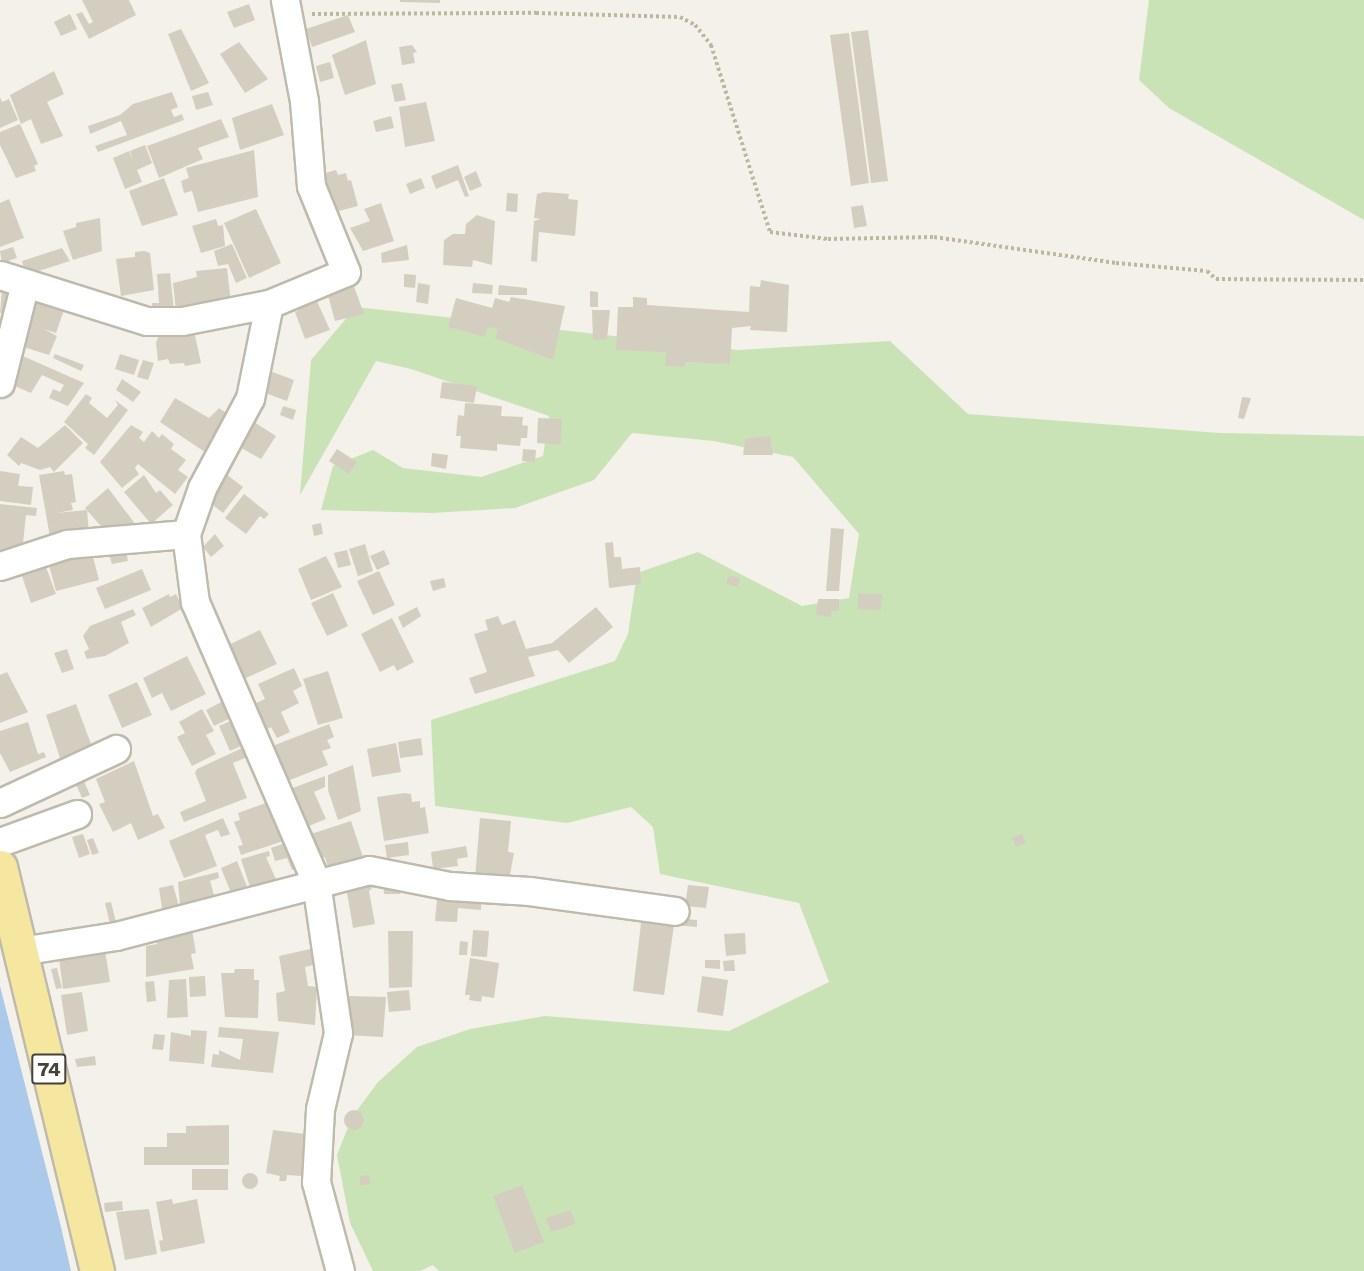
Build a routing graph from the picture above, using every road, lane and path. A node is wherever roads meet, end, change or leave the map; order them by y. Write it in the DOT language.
graph roads {
  1 [pos="288,7"];
  2 [pos="13,279"];
  3 [pos="1364,280"];
  4 [pos="269,304"];
  5 [pos="0,383"];
  6 [pos="186,534"];
  7 [pos="0,566"];
  8 [pos="116,750"];
  9 [pos="0,803"];
  10 [pos="77,814"];
  11 [pos="0,842"];
  12 [pos="0,867"];
  13 [pos="316,882"];
  14 [pos="675,911"];
  15 [pos="20,951"];
  16 [pos="97,1271"];
  17 [pos="340,1271"];
  1 -- 3 [label="path"];
  1 -- 4 [label="street"];
  2 -- 4 [label="street"];
  2 -- 5 [label="street"];
  4 -- 6 [label="street"];
  6 -- 7 [label="street"];
  6 -- 13 [label="street"];
  8 -- 9 [label="street"];
  10 -- 11 [label="street"];
  12 -- 15 [label="main road, 74"];
  13 -- 14 [label="street"];
  13 -- 15 [label="street"];
  13 -- 17 [label="street"];
  15 -- 16 [label="main road, 74"];
}
